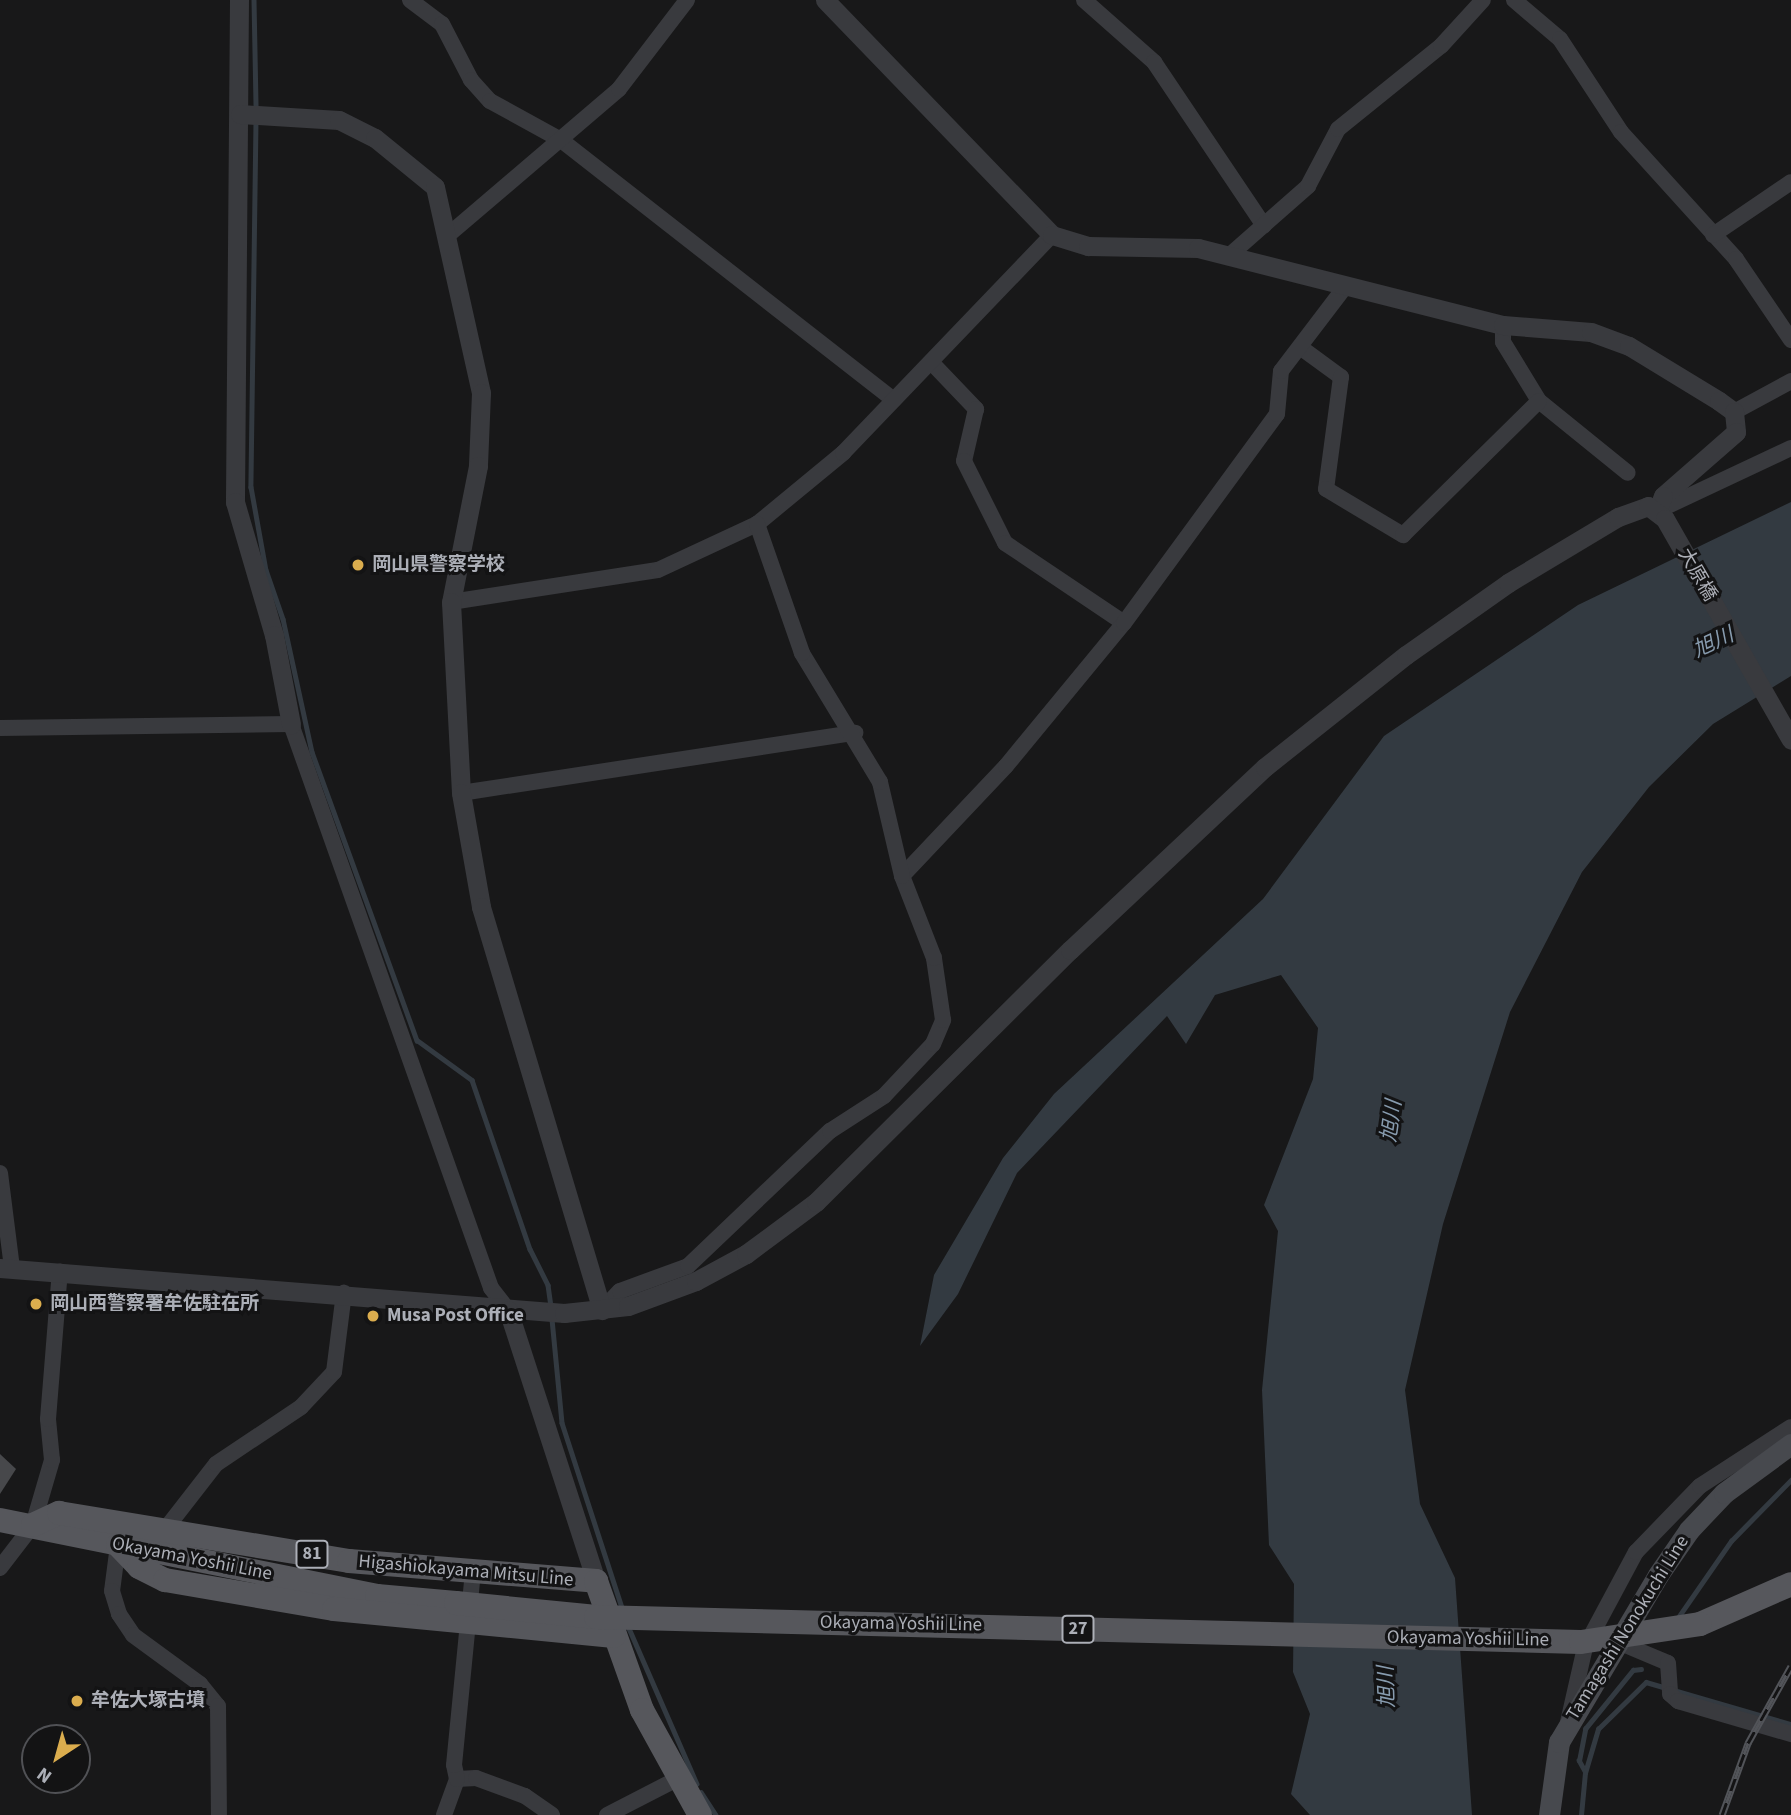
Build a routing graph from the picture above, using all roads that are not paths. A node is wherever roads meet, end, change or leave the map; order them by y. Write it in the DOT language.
graph roads {
  1 [pos="239,0"];
  2 [pos="410,0"];
  3 [pos="687,0"];
  4 [pos="825,0"];
  5 [pos="1084,0"];
  6 [pos="1483,0"];
  7 [pos="1514,0"];
  8 [pos="240,114"];
  9 [pos="561,140"];
  10 [pos="1791,182"];
  11 [pos="1264,226"];
  12 [pos="1052,235"];
  13 [pos="1713,235"];
  14 [pos="447,236"];
  15 [pos="1231,254"];
  16 [pos="1345,287"];
  17 [pos="1503,325"];
  18 [pos="1791,340"];
  19 [pos="1300,347"];
  20 [pos="932,363"];
  21 [pos="1791,381"];
  22 [pos="894,400"];
  23 [pos="1539,401"];
  24 [pos="1734,412"];
  25 [pos="1791,449"];
  26 [pos="1628,473"];
  27 [pos="1661,515"];
  28 [pos="757,524"];
  29 [pos="451,602"];
  30 [pos="1124,623"];
  31 [pos="291,724"];
  32 [pos="0,728"];
  33 [pos="855,733"];
  34 [pos="1791,740"];
  35 [pos="461,793"];
  36 [pos="902,876"];
  37 [pos="0,1172"];
  38 [pos="6,1268"];
  39 [pos="60,1271"];
  40 [pos="344,1293"];
  41 [pos="517,1310"];
  42 [pos="602,1310"];
  43 [pos="1791,1427"];
  44 [pos="1791,1444"];
  45 [pos="0,1518"];
  46 [pos="33,1525"];
  47 [pos="159,1543"];
  48 [pos="118,1545"];
  49 [pos="0,1568"];
  50 [pos="1791,1571"];
  51 [pos="474,1572"];
  52 [pos="596,1581"];
  53 [pos="1780,1590"];
  54 [pos="470,1624"];
  55 [pos="614,1636"];
  56 [pos="1618,1642"];
  57 [pos="1568,1722"];
  58 [pos="1791,1734"];
  59 [pos="457,1779"];
  60 [pos="677,1779"];
  61 [pos="219,1815"];
  62 [pos="444,1815"];
  63 [pos="552,1815"];
  64 [pos="607,1815"];
  65 [pos="700,1815"];
  66 [pos="1549,1815"];
  1 -- 8 [label="street"];
  2 -- 9 [label="street"];
  3 -- 9 [label="street"];
  4 -- 12 [label="street"];
  5 -- 11 [label="street"];
  6 -- 11 [label="street"];
  7 -- 13 [label="street"];
  8 -- 14 [label="street"];
  8 -- 31 [label="street"];
  9 -- 14 [label="street"];
  9 -- 22 [label="street"];
  10 -- 13 [label="street"];
  11 -- 15 [label="street"];
  12 -- 15 [label="street"];
  12 -- 20 [label="street"];
  13 -- 18 [label="street"];
  14 -- 29 [label="street"];
  15 -- 16 [label="street"];
  16 -- 17 [label="street"];
  16 -- 19 [label="street"];
  17 -- 23 [label="street"];
  17 -- 24 [label="street"];
  19 -- 23 [label="street"];
  19 -- 30 [label="street"];
  20 -- 22 [label="street"];
  20 -- 30 [label="street"];
  21 -- 24 [label="street"];
  22 -- 28 [label="street"];
  23 -- 26 [label="street"];
  24 -- 27 [label="street"];
  25 -- 27 [label="street"];
  27 -- 34 [label="street, 大原橋"];
  27 -- 42 [label="street"];
  28 -- 29 [label="street"];
  28 -- 33 [label="street"];
  29 -- 35 [label="street"];
  30 -- 36 [label="street"];
  31 -- 32 [label="street"];
  31 -- 41 [label="street"];
  33 -- 35 [label="street"];
  33 -- 36 [label="street"];
  35 -- 42 [label="street"];
  36 -- 42 [label="street"];
  37 -- 38 [label="street"];
  38 -- 39 [label="street"];
  39 -- 40 [label="street"];
  39 -- 46 [label="street"];
  40 -- 41 [label="street"];
  40 -- 47 [label="street"];
  41 -- 42 [label="street"];
  41 -- 52 [label="street"];
  43 -- 57 [label="street"];
  44 -- 56 [label="main road, Tamagashi Nonokuchi Line"];
  45 -- 46 [label="main road, Okayama Yoshii Line / 27"];
  46 -- 47 [label="main road, Higashiokayama Mitsu Line / 81"];
  46 -- 48 [label="main road, Okayama Yoshii Line / 27"];
  46 -- 49 [label="street"];
  47 -- 48 [label="main road, Okayama Yoshii Line / 27"];
  47 -- 51 [label="main road, Higashiokayama Mitsu Line / 81"];
  47 -- 53 [label="main road, Okayama Yoshii Line / 27, bridge"];
  48 -- 54 [label="main road"];
  48 -- 61 [label="street"];
  50 -- 53 [label="main road, Okayama Yoshii Line / 27"];
  51 -- 52 [label="main road, Higashiokayama Mitsu Line / 81"];
  51 -- 54 [label="street"];
  52 -- 55 [label="main road, Higashiokayama Mitsu Line"];
  54 -- 55 [label="main road"];
  54 -- 59 [label="street"];
  55 -- 60 [label="main road, Higashiokayama Mitsu Line"];
  56 -- 57 [label="main road, Tamagashi Nonokuchi Line"];
  56 -- 58 [label="street"];
  57 -- 66 [label="main road, Tamagashi Nonokuchi Line"];
  59 -- 62 [label="street"];
  59 -- 63 [label="street"];
  60 -- 64 [label="street"];
  60 -- 65 [label="main road, Higashiokayama Mitsu Line"];
}
